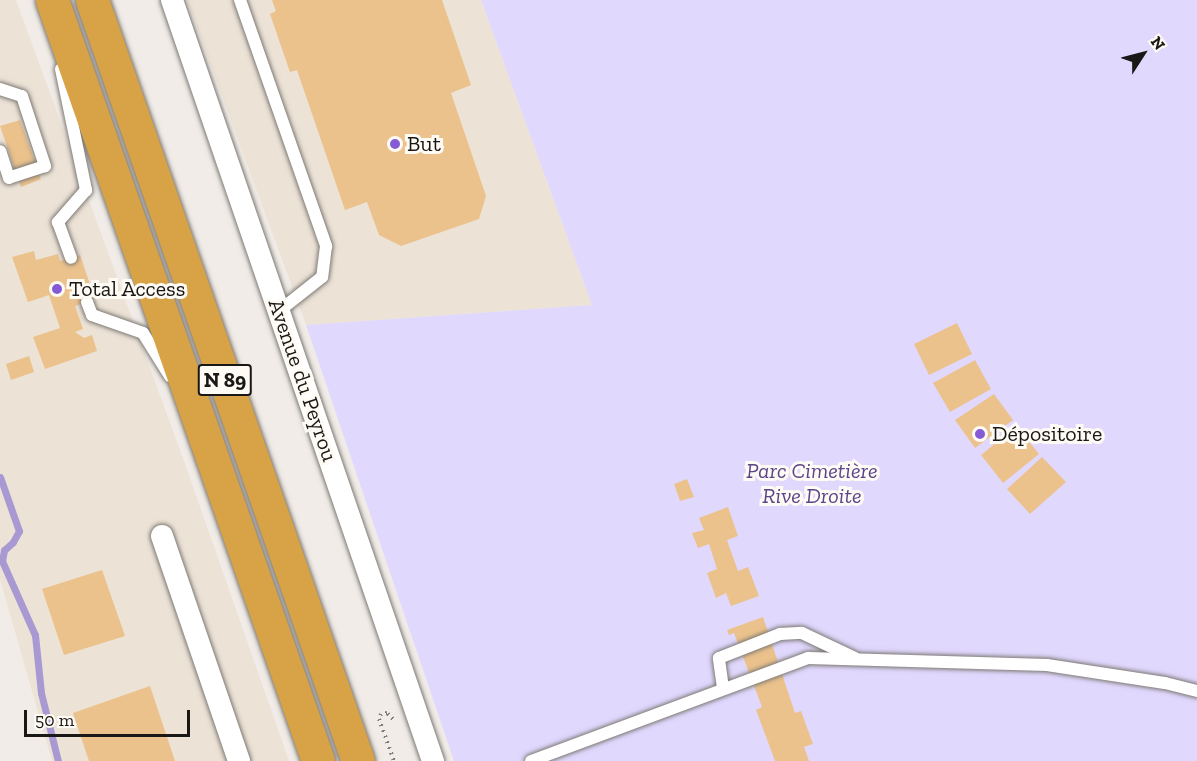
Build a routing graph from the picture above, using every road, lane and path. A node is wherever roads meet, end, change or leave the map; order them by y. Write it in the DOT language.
graph roads {
  1 [pos="46,0"];
  2 [pos="52,0"];
  3 [pos="92,0"];
  4 [pos="172,0"];
  5 [pos="240,0"];
  6 [pos="0,89"];
  7 [pos="0,151"];
  8 [pos="71,258"];
  9 [pos="87,302"];
  10 [pos="279,311"];
  11 [pos="201,427"];
  12 [pos="162,536"];
  13 [pos="862,661"];
  14 [pos="723,688"];
  15 [pos="1197,691"];
  16 [pos="395,724"];
  17 [pos="239,761"];
  18 [pos="318,761"];
  19 [pos="358,761"];
  20 [pos="394,761"];
  21 [pos="433,761"];
  22 [pos="531,761"];
  1 -- 8 [label="lane"];
  2 -- 11 [label="highway, N 89"];
  3 -- 19 [label="highway, N 89"];
  4 -- 10 [label="street, Avenue du Peyrou"];
  5 -- 10 [label="lane"];
  6 -- 7 [label="lane"];
  9 -- 11 [label="lane"];
  10 -- 21 [label="street, Avenue du Peyrou"];
  11 -- 18 [label="highway, N 89"];
  12 -- 17 [label="street"];
  13 -- 14 [label="lane"];
  13 -- 14 [label="lane"];
  13 -- 15 [label="lane"];
  14 -- 22 [label="lane"];
  16 -- 20 [label="path"];
}
